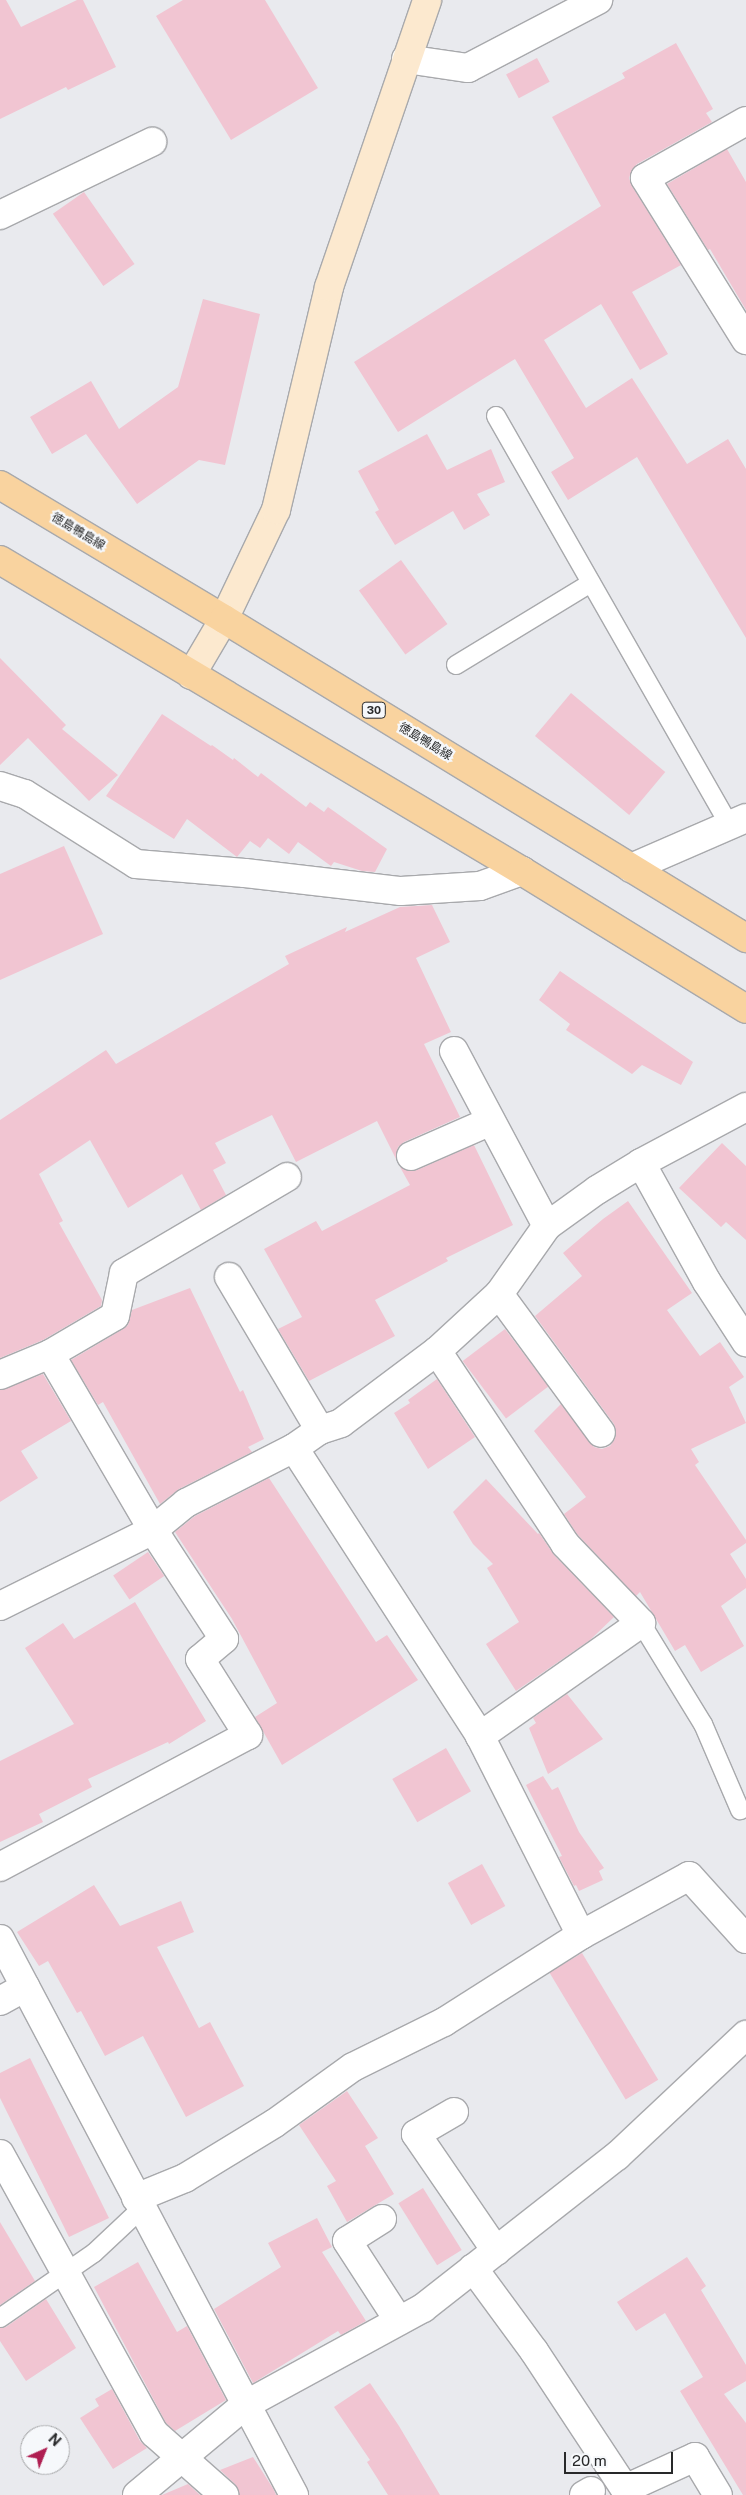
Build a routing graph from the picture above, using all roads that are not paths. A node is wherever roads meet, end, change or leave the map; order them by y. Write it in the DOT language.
graph roads {
  1 [pos="427,0"];
  2 [pos="592,2"];
  3 [pos="406,59"];
  4 [pos="746,121"];
  5 [pos="152,142"];
  6 [pos="0,215"];
  7 [pos="744,331"];
  8 [pos="496,416"];
  9 [pos="0,485"];
  10 [pos="0,560"];
  11 [pos="591,582"];
  12 [pos="224,619"];
  13 [pos="456,665"];
  14 [pos="191,675"];
  15 [pos="0,786"];
  16 [pos="737,822"];
  17 [pos="630,868"];
  18 [pos="522,871"];
  19 [pos="746,938"];
  20 [pos="746,1009"];
  21 [pos="454,1051"];
  22 [pos="746,1107"];
  23 [pos="491,1121"];
  24 [pos="411,1156"];
  25 [pos="641,1163"];
  26 [pos="287,1178"];
  27 [pos="547,1226"];
  28 [pos="229,1277"];
  29 [pos="499,1294"];
  30 [pos="746,1342"];
  31 [pos="437,1351"];
  32 [pos="50,1354"];
  33 [pos="0,1375"];
  34 [pos="320,1430"];
  35 [pos="601,1433"];
  36 [pos="294,1448"];
  37 [pos="153,1530"];
  38 [pos="0,1606"];
  39 [pos="641,1623"];
  40 [pos="480,1736"];
  41 [pos="740,1810"];
  42 [pos="0,1867"];
  43 [pos="581,1935"];
  44 [pos="0,1939"];
  45 [pos="746,1939"];
  46 [pos="25,1987"];
  47 [pos="0,2001"];
  48 [pos="746,2035"];
  49 [pos="454,2112"];
  50 [pos="0,2154"];
  51 [pos="139,2203"];
  52 [pos="382,2219"];
  53 [pos="496,2251"];
  54 [pos="474,2268"];
  55 [pos="66,2273"];
  56 [pos="0,2318"];
  57 [pos="399,2321"];
  58 [pos="245,2405"];
  59 [pos="183,2457"];
  60 [pos="137,2495"];
  61 [pos="224,2495"];
  62 [pos="294,2495"];
  63 [pos="718,2495"];
  1 -- 3 [label="street"];
  2 -- 3 [label="street"];
  3 -- 12 [label="street"];
  4 -- 7 [label="street"];
  5 -- 6 [label="street"];
  8 -- 11 [label="lane"];
  9 -- 12 [label="main road, 徳島鴨島線 / 30"];
  10 -- 14 [label="main road"];
  11 -- 13 [label="lane"];
  11 -- 16 [label="lane"];
  12 -- 14 [label="street"];
  12 -- 17 [label="main road, 徳島鴨島線 / 30"];
  14 -- 18 [label="main road"];
  15 -- 18 [label="street"];
  16 -- 17 [label="street"];
  17 -- 19 [label="main road, 徳島鴨島線 / 30"];
  18 -- 20 [label="main road"];
  21 -- 23 [label="street"];
  22 -- 25 [label="street"];
  23 -- 24 [label="street"];
  23 -- 27 [label="street"];
  25 -- 27 [label="street"];
  25 -- 30 [label="street"];
  26 -- 32 [label="street"];
  27 -- 29 [label="street"];
  28 -- 34 [label="street"];
  29 -- 31 [label="street"];
  29 -- 35 [label="street"];
  31 -- 34 [label="street"];
  31 -- 39 [label="street"];
  32 -- 33 [label="street"];
  32 -- 37 [label="street"];
  34 -- 36 [label="street"];
  36 -- 37 [label="street"];
  36 -- 40 [label="street"];
  37 -- 38 [label="street"];
  37 -- 42 [label="street"];
  39 -- 40 [label="street"];
  39 -- 41 [label="lane"];
  40 -- 43 [label="street"];
  43 -- 45 [label="street"];
  43 -- 51 [label="street"];
  44 -- 46 [label="street"];
  46 -- 47 [label="street"];
  46 -- 51 [label="street"];
  48 -- 53 [label="street"];
  49 -- 53 [label="street"];
  50 -- 55 [label="street"];
  51 -- 55 [label="lane"];
  51 -- 58 [label="street"];
  52 -- 57 [label="street"];
  53 -- 54 [label="street"];
  54 -- 57 [label="street"];
  54 -- 63 [label="street"];
  55 -- 56 [label="lane"];
  55 -- 59 [label="street"];
  57 -- 58 [label="street"];
  58 -- 59 [label="street"];
  58 -- 62 [label="street"];
  59 -- 60 [label="street"];
  59 -- 61 [label="street"];
}
